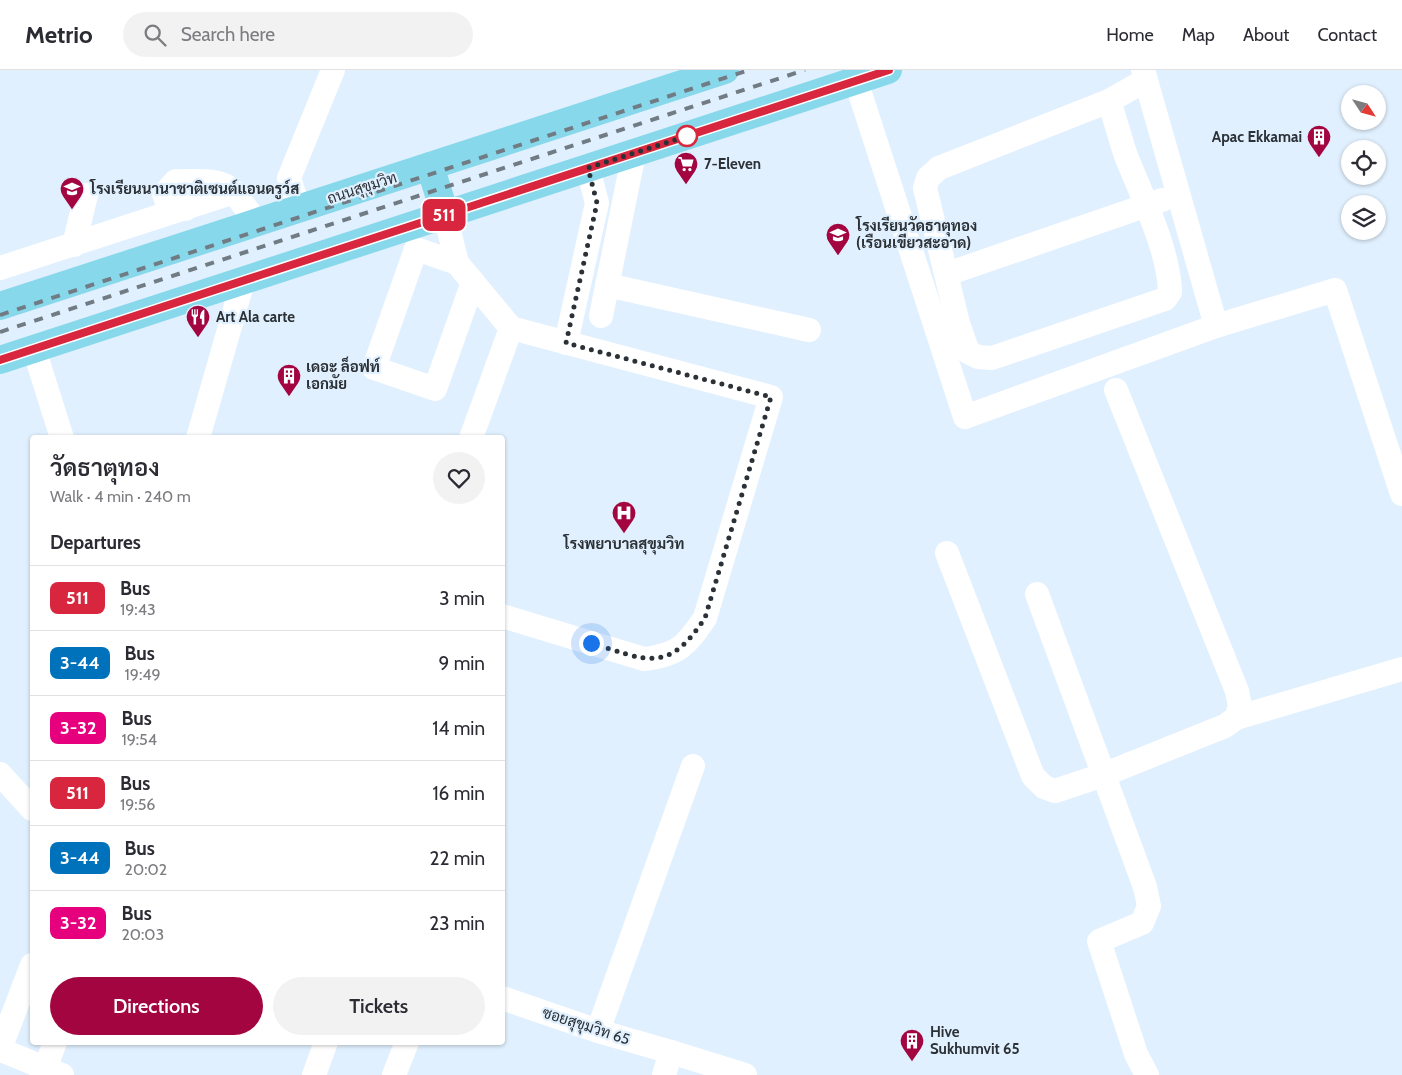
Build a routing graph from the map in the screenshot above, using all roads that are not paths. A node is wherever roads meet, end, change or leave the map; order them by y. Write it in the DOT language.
graph roads {
  1 [pos="333,70"];
  2 [pos="725,70"];
  3 [pos="888,70"];
  4 [pos="1144,75"];
  5 [pos="856,81"];
  6 [pos="1109,101"];
  7 [pos="634,153"];
  8 [pos="430,166"];
  9 [pos="588,168"];
  10 [pos="1178,195"];
  11 [pos="86,196"];
  12 [pos="1147,205"];
  13 [pos="299,208"];
  14 [pos="445,214"];
  15 [pos="257,222"];
  16 [pos="74,245"];
  17 [pos="456,263"];
  18 [pos="0,268"];
  19 [pos="947,274"];
  20 [pos="243,281"];
  21 [pos="473,282"];
  22 [pos="607,285"];
  23 [pos="0,306"];
  24 [pos="601,316"];
  25 [pos="1216,326"];
  26 [pos="512,328"];
  27 [pos="809,330"];
  28 [pos="566,343"];
  29 [pos="34,349"];
  30 [pos="0,360"];
  31 [pos="1116,390"];
  32 [pos="61,435"];
  33 [pos="199,435"];
  34 [pos="472,435"];
  35 [pos="1402,494"];
  36 [pos="947,553"];
  37 [pos="1036,594"];
  38 [pos="505,617"];
  39 [pos="1402,669"];
  40 [pos="1236,718"];
  41 [pos="693,766"];
  42 [pos="0,774"];
  43 [pos="1104,775"];
  44 [pos="30,807"];
  45 [pos="30,971"];
  46 [pos="505,999"];
  47 [pos="598,1031"];
  48 [pos="55,1045"];
  49 [pos="325,1045"];
  50 [pos="406,1045"];
  51 [pos="671,1052"];
  52 [pos="54,1072"];
  53 [pos="314,1075"];
  54 [pos="394,1075"];
  55 [pos="664,1075"];
  56 [pos="745,1075"];
  57 [pos="1147,1075"];
  1 -- 13 [label="street"];
  2 -- 8 [label="main road, ถนนสุขุมวิท"];
  3 -- 5 [label="main road"];
  4 -- 6 [label="street"];
  4 -- 10 [label="street"];
  5 -- 7 [label="main road"];
  5 -- 25 [label="street"];
  6 -- 12 [label="street"];
  6 -- 19 [label="street"];
  7 -- 9 [label="main road"];
  7 -- 22 [label="street"];
  8 -- 13 [label="main road, ถนนสุขุมวิท"];
  8 -- 14 [label="main road"];
  9 -- 14 [label="main road"];
  9 -- 28 [label="street"];
  10 -- 12 [label="street"];
  10 -- 25 [label="street"];
  11 -- 16 [label="street"];
  12 -- 19 [label="street"];
  12 -- 19 [label="street"];
  13 -- 15 [label="main road, ถนนสุขุมวิท"];
  14 -- 17 [label="street"];
  14 -- 20 [label="main road"];
  15 -- 16 [label="street"];
  15 -- 23 [label="main road, ถนนสุขุมวิท"];
  16 -- 18 [label="street"];
  17 -- 21 [label="street"];
  17 -- 21 [label="street"];
  20 -- 29 [label="main road"];
  20 -- 33 [label="street"];
  21 -- 26 [label="street"];
  22 -- 24 [label="street"];
  22 -- 27 [label="street"];
  25 -- 35 [label="street"];
  26 -- 28 [label="street"];
  26 -- 34 [label="street"];
  28 -- 38 [label="street"];
  29 -- 30 [label="main road"];
  29 -- 32 [label="street"];
  31 -- 40 [label="street"];
  36 -- 43 [label="street"];
  37 -- 43 [label="street"];
  39 -- 40 [label="street"];
  40 -- 43 [label="street"];
  41 -- 47 [label="street"];
  42 -- 44 [label="street"];
  43 -- 57 [label="street"];
  45 -- 52 [label="street"];
  46 -- 47 [label="street, ซอยสุขุมวิท 65"];
  47 -- 51 [label="street, ซอยสุขุมวิท 65"];
  48 -- 52 [label="street"];
  49 -- 53 [label="street"];
  50 -- 54 [label="street"];
  51 -- 55 [label="street"];
  51 -- 56 [label="street, ซอยสุขุมวิท 65"];
}
